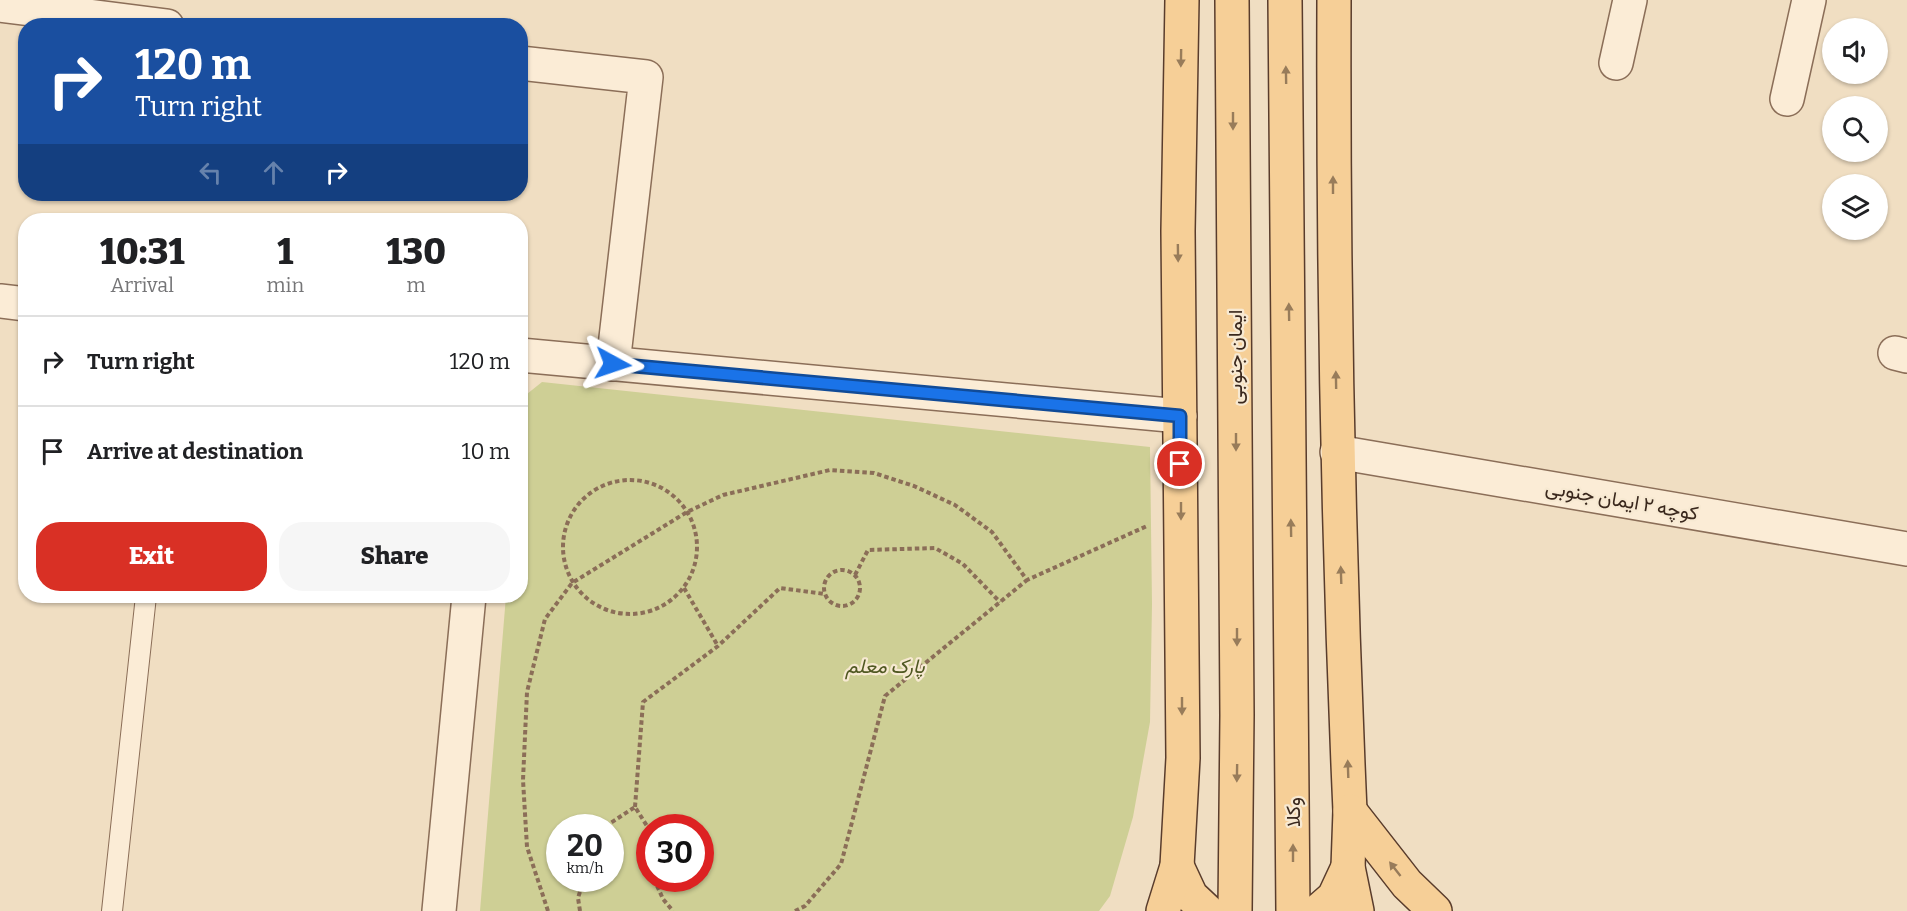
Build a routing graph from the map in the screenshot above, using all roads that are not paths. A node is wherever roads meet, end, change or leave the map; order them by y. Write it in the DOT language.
graph roads {
  1 [pos="1182,0"];
  2 [pos="1232,0"];
  3 [pos="1285,0"];
  4 [pos="1334,0"];
  5 [pos="1630,0"];
  6 [pos="1809,0"];
  7 [pos="0,5"];
  8 [pos="103,18"];
  9 [pos="1616,63"];
  10 [pos="528,64"];
  11 [pos="1787,99"];
  12 [pos="0,301"];
  13 [pos="18,303"];
  14 [pos="528,356"];
  15 [pos="613,364"];
  16 [pos="1180,416"];
  17 [pos="1337,452"];
  18 [pos="1907,549"];
  19 [pos="145,603"];
  20 [pos="468,603"];
  21 [pos="1350,811"];
  22 [pos="1178,866"];
  23 [pos="1348,867"];
  24 [pos="112,911"];
  25 [pos="439,911"];
  26 [pos="1163,911"];
  27 [pos="1207,911"];
  28 [pos="1235,911"];
  29 [pos="1293,911"];
  30 [pos="1318,911"];
  31 [pos="1356,911"];
  32 [pos="1435,911"];
  1 -- 16 [label="main road, one-way"];
  2 -- 28 [label="main road, ایمان جنوبی, one-way"];
  29 -- 3 [label="main road, وکلا, one-way"];
  17 -- 4 [label="main road, one-way"];
  5 -- 9 [label="street"];
  6 -- 11 [label="street"];
  7 -- 8 [label="street"];
  10 -- 15 [label="street"];
  12 -- 13 [label="street"];
  14 -- 15 [label="street"];
  15 -- 16 [label="street"];
  16 -- 22 [label="main road, one-way"];
  17 -- 18 [label="street, کوچه ۲ ایمان جنوبی"];
  21 -- 17 [label="main road, one-way"];
  19 -- 24 [label="lane"];
  20 -- 25 [label="street"];
  21 -- 23 [label="main road"];
  32 -- 21 [label="main road, one-way"];
  22 -- 26 [label="main road"];
  22 -- 27 [label="main road"];
  23 -- 30 [label="main road"];
  23 -- 31 [label="main road"];
}
